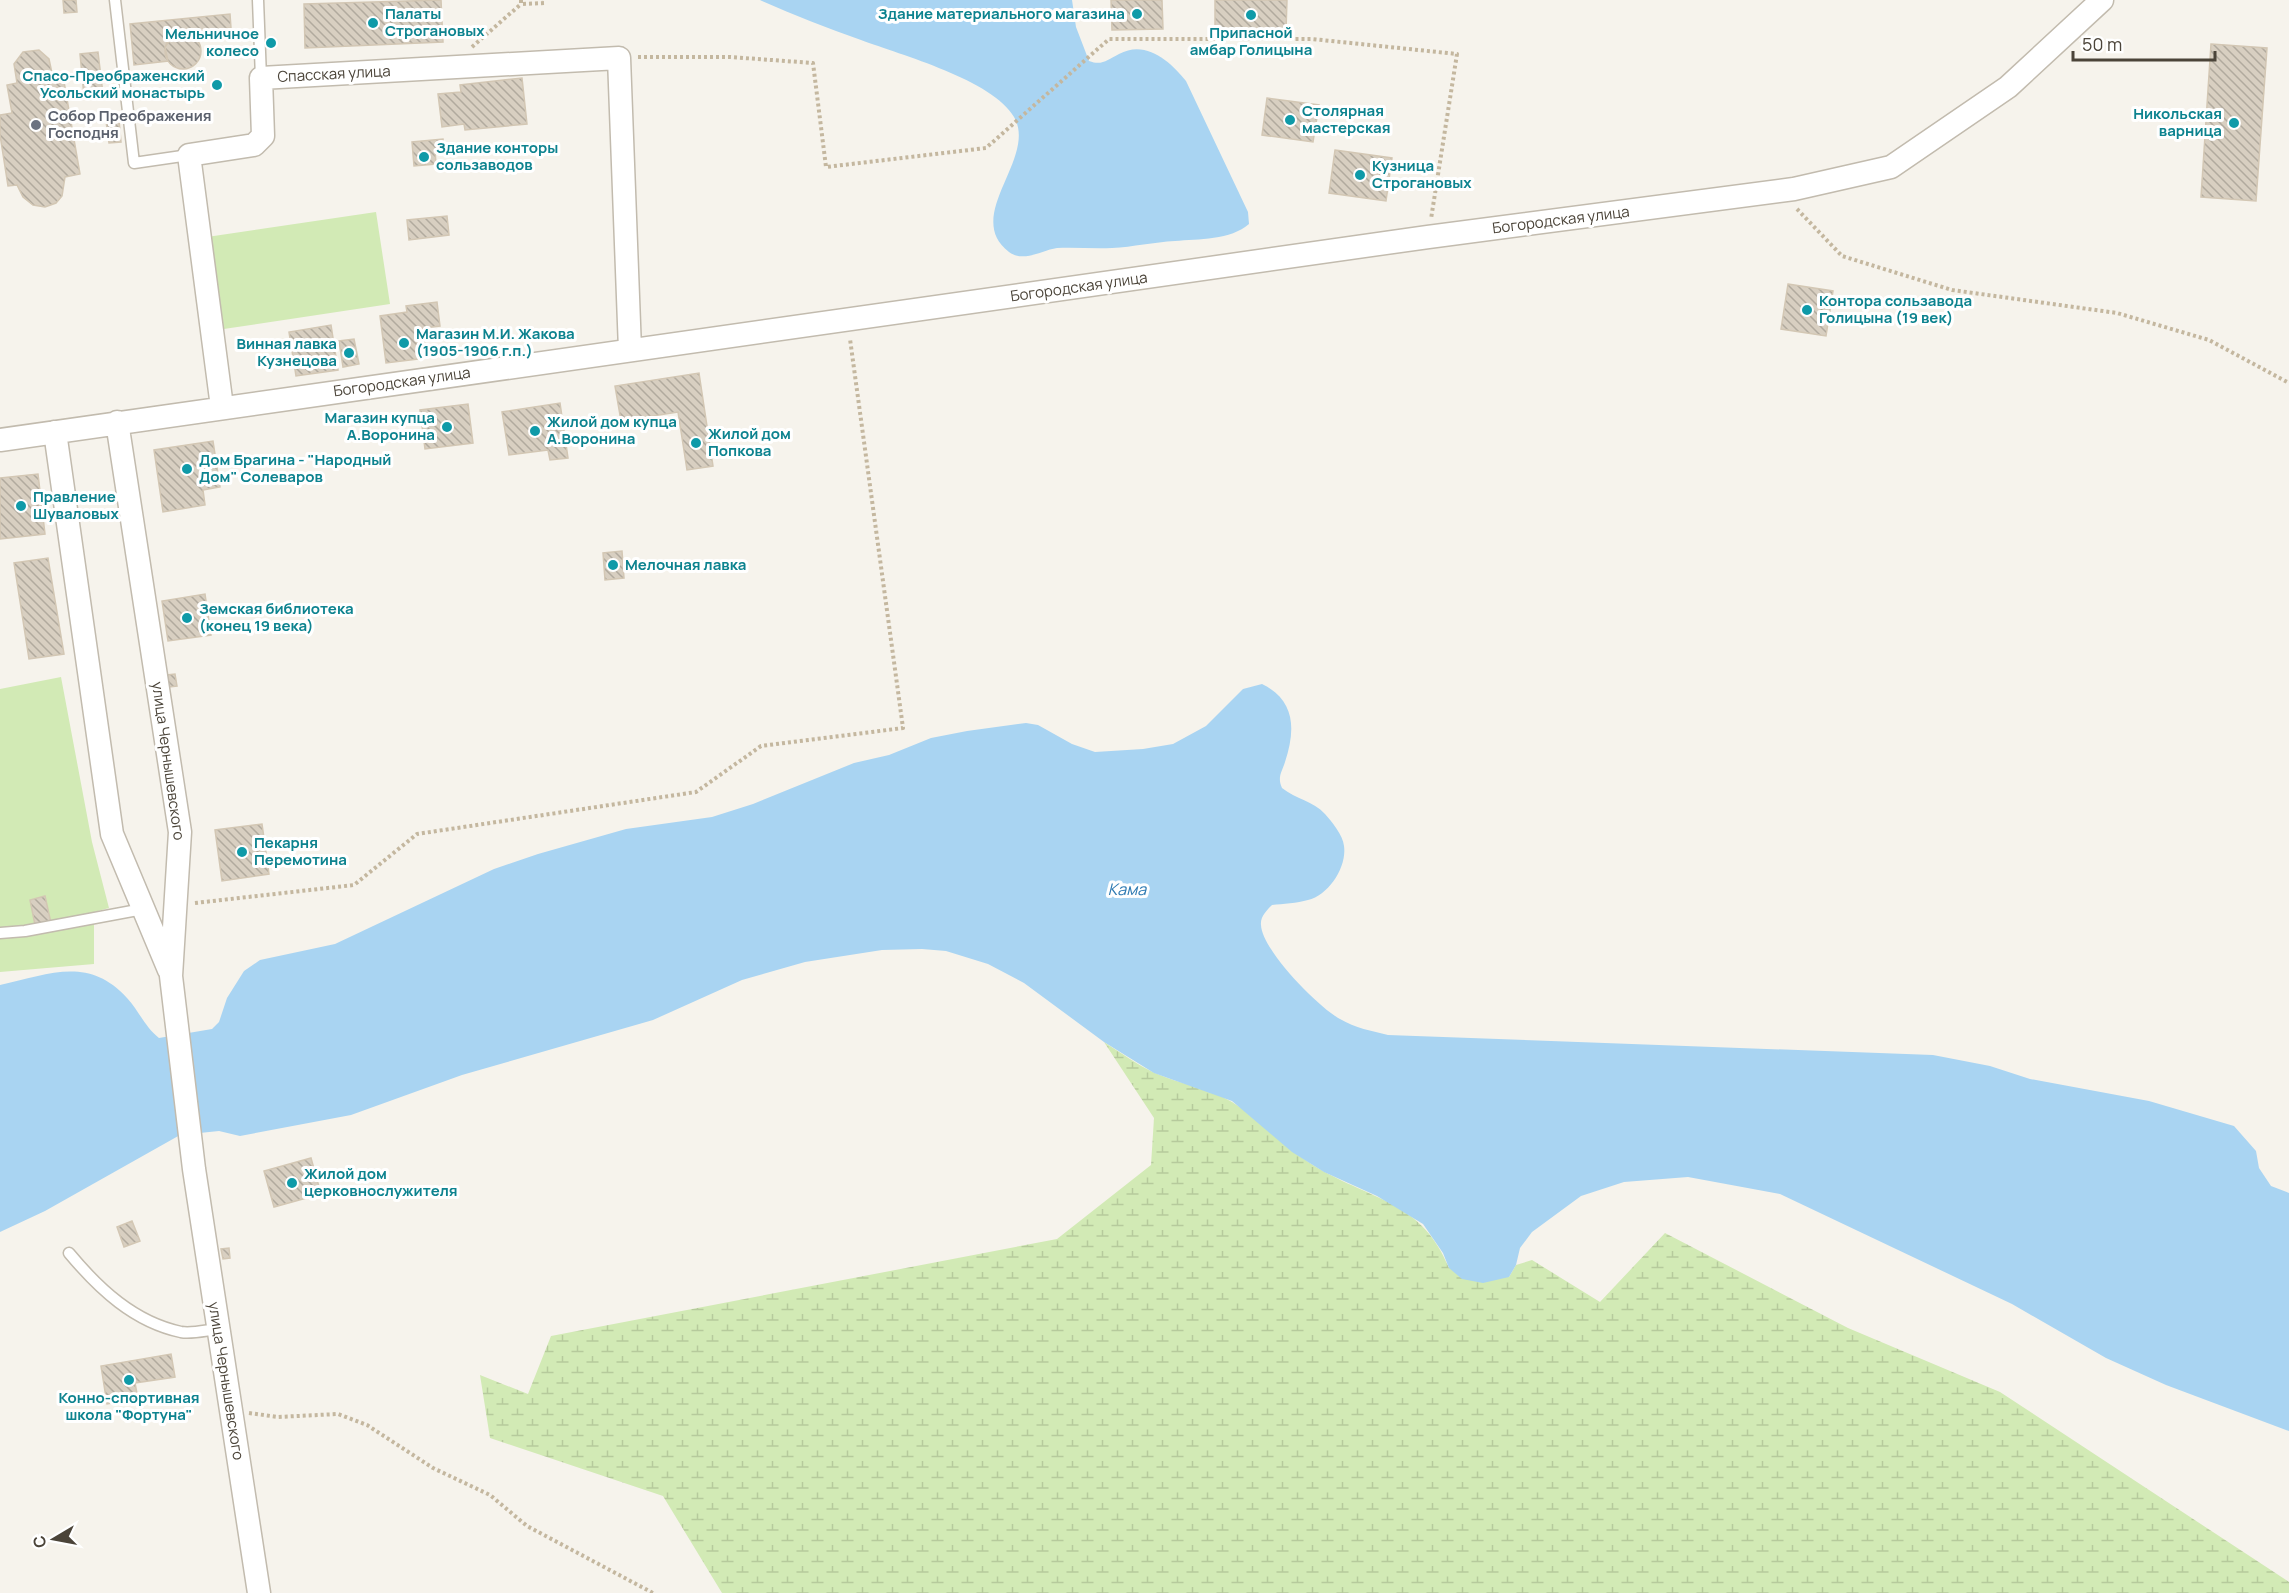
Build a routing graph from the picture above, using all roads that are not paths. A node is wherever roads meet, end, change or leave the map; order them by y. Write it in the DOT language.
graph roads {
  1 [pos="115,0"];
  2 [pos="258,0"];
  3 [pos="2102,0"];
  4 [pos="261,78"];
  5 [pos="189,155"];
  6 [pos="630,350"];
  7 [pos="222,407"];
  8 [pos="117,422"];
  9 [pos="55,432"];
  10 [pos="0,440"];
  11 [pos="143,909"];
  12 [pos="0,933"];
  13 [pos="171,976"];
  14 [pos="69,1253"];
  15 [pos="218,1329"];
  16 [pos="259,1593"];
  1 -- 5 [label="lane"];
  2 -- 4 [label="lane"];
  3 -- 6 [label="street, Богородская улица"];
  4 -- 5 [label="street, Спасская улица"];
  4 -- 6 [label="street, Спасская улица"];
  5 -- 7 [label="street"];
  6 -- 7 [label="street, Богородская улица"];
  7 -- 8 [label="street, Богородская улица"];
  8 -- 9 [label="street, Богородская улица"];
  8 -- 13 [label="street, улица Чернышевского"];
  9 -- 10 [label="street, Богородская улица"];
  9 -- 11 [label="street"];
  11 -- 12 [label="lane"];
  11 -- 13 [label="street"];
  13 -- 15 [label="street, улица Чернышевского"];
  14 -- 15 [label="lane"];
  15 -- 16 [label="street, улица Чернышевского"];
}
